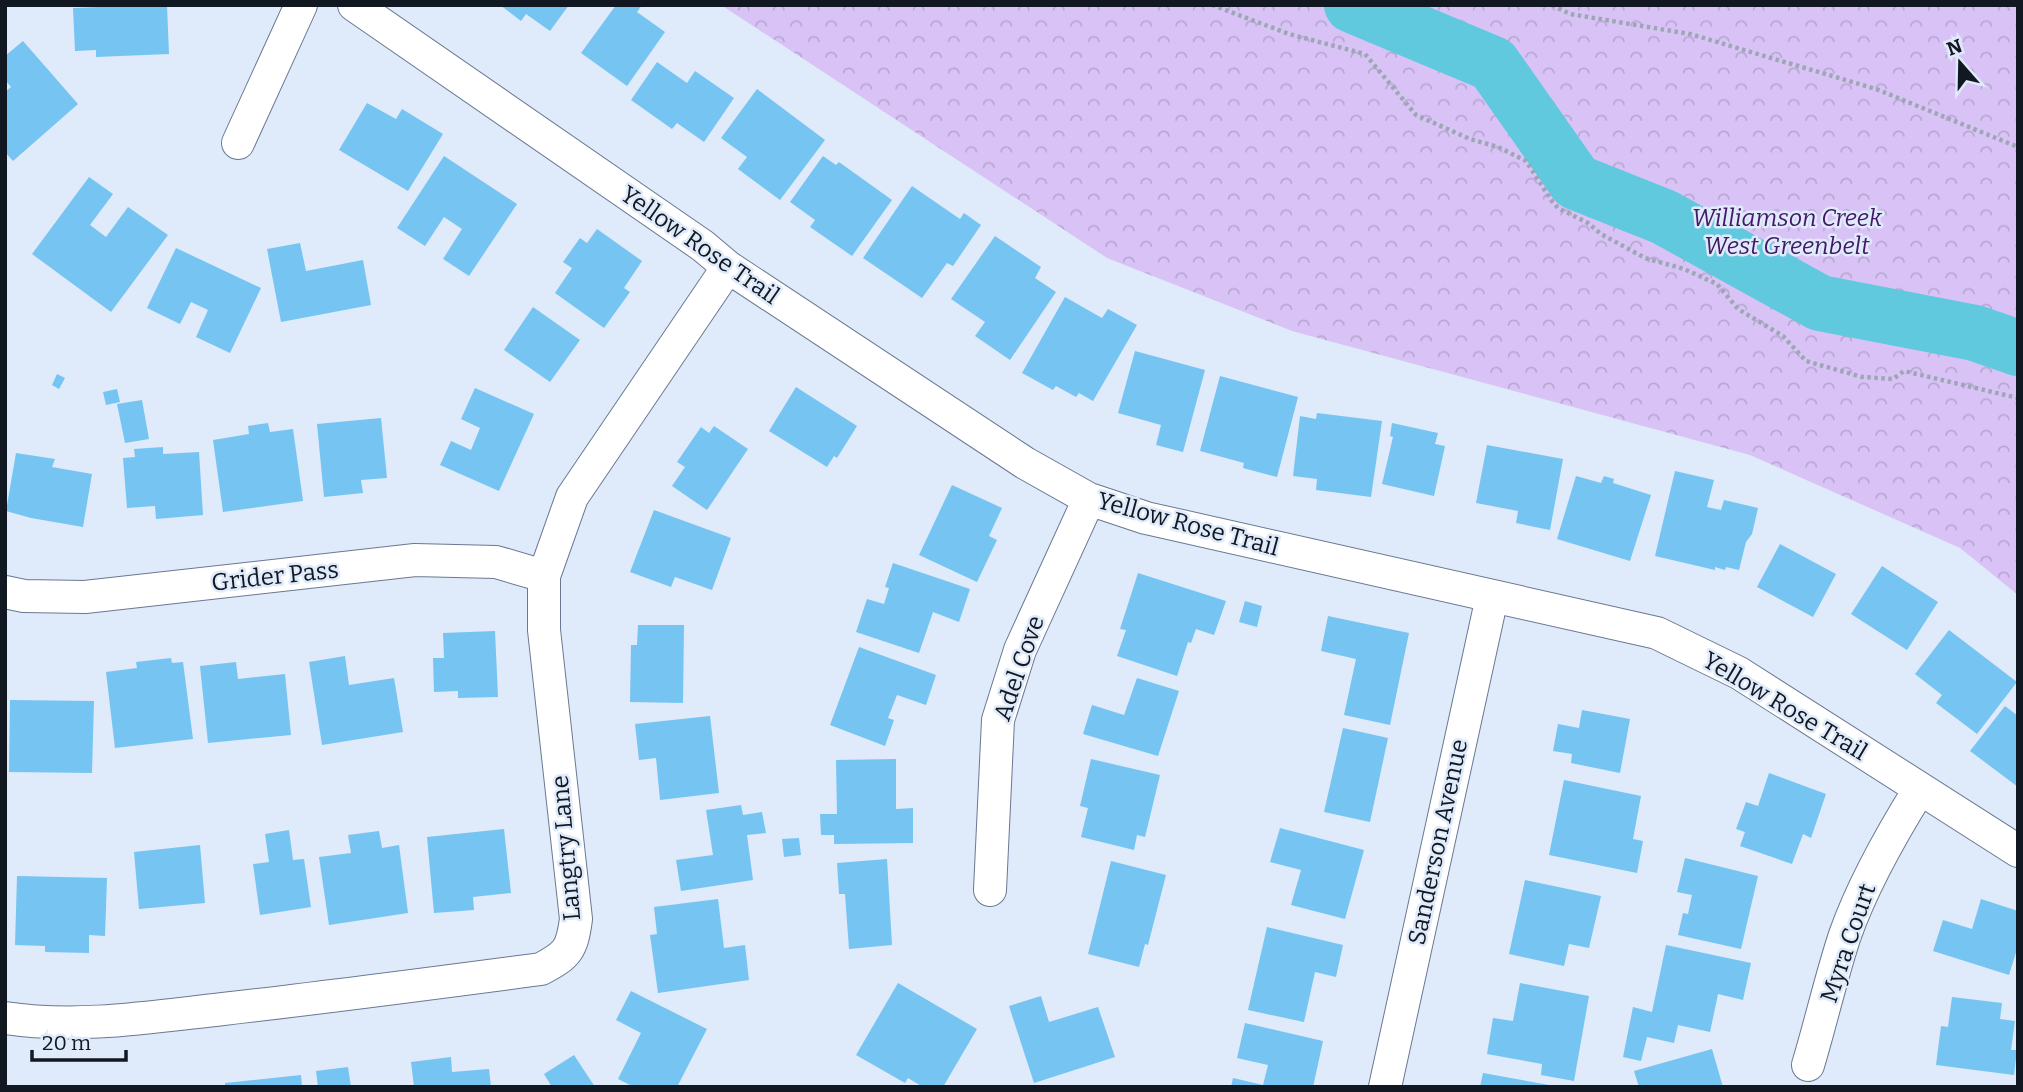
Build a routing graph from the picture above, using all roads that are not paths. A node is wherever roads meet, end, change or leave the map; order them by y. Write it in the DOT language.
graph roads {
  1 [pos="302,5"];
  2 [pos="354,5"];
  3 [pos="238,143"];
  4 [pos="729,267"];
  5 [pos="1089,499"];
  6 [pos="544,576"];
  7 [pos="5,592"];
  8 [pos="1492,597"];
  9 [pos="1919,790"];
  10 [pos="2018,851"];
  11 [pos="990,890"];
  12 [pos="5,1018"];
  13 [pos="1808,1065"];
  14 [pos="1385,1087"];
  1 -- 3 [label="street"];
  2 -- 4 [label="street, Yellow Rose Trail"];
  4 -- 5 [label="street, Yellow Rose Trail"];
  4 -- 6 [label="street, Langtry Lane"];
  5 -- 8 [label="street, Yellow Rose Trail"];
  5 -- 11 [label="street, Adel Cove"];
  6 -- 7 [label="street, Grider Pass"];
  6 -- 12 [label="street, Langtry Lane"];
  8 -- 9 [label="street, Yellow Rose Trail"];
  8 -- 14 [label="street, Sanderson Avenue"];
  9 -- 10 [label="street, Yellow Rose Trail"];
  9 -- 13 [label="street, Myra Court"];
}
